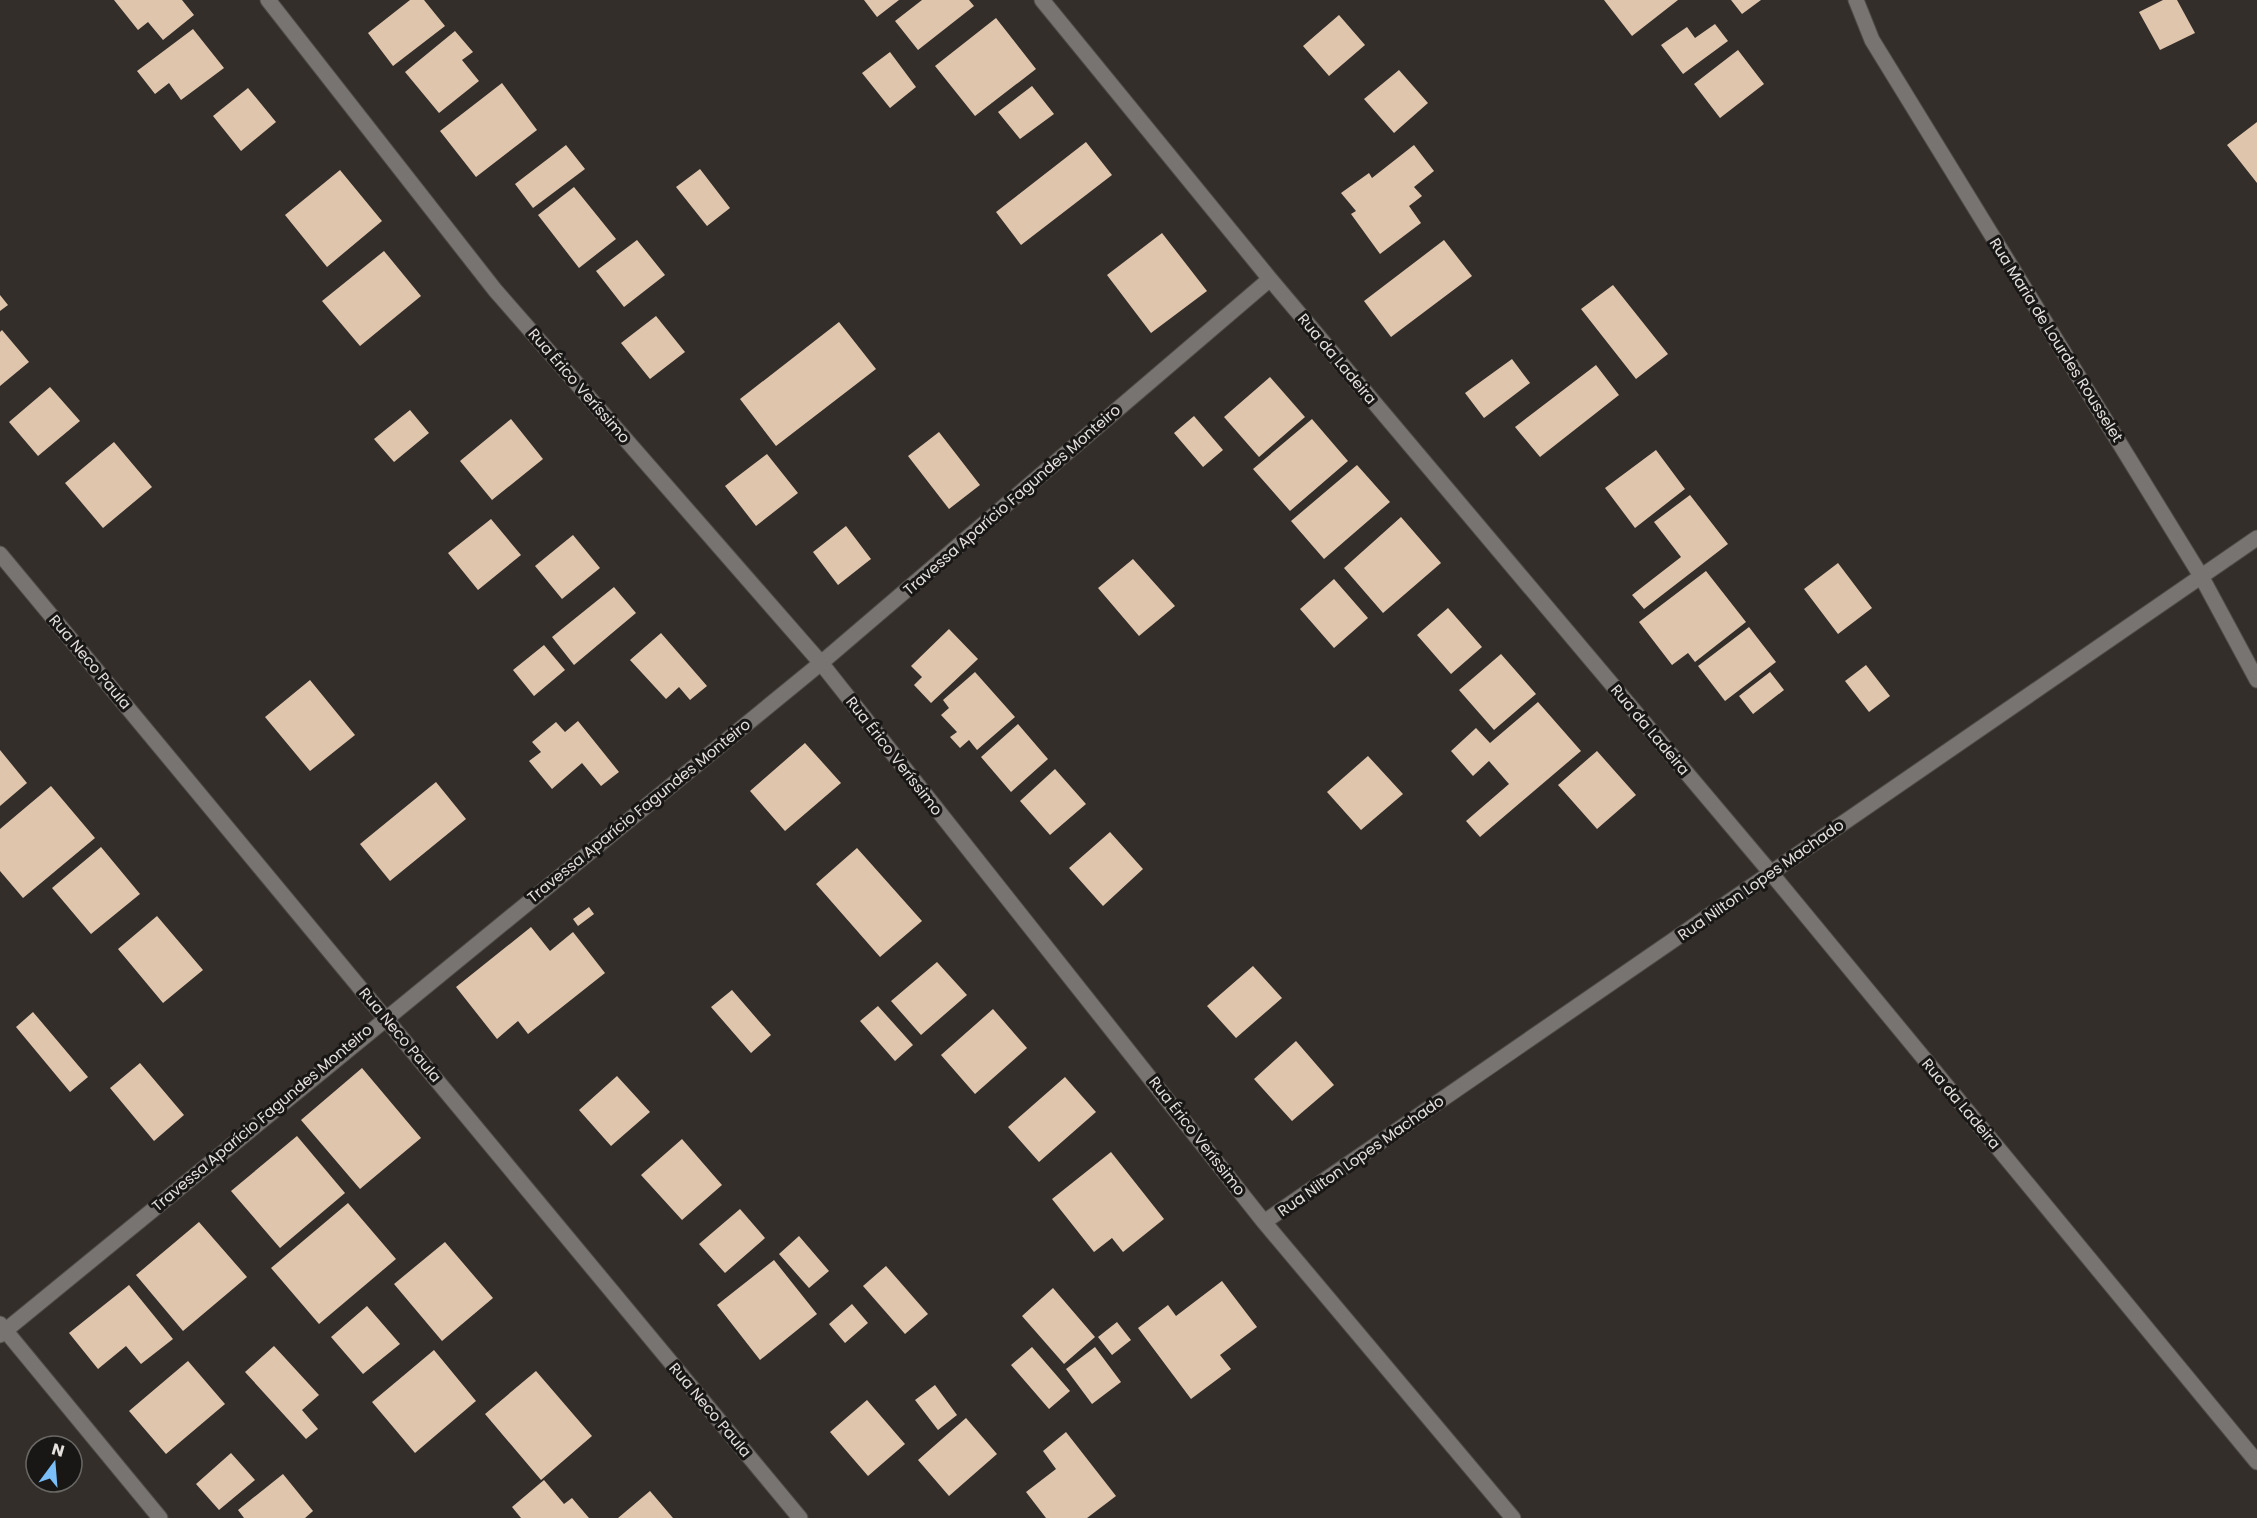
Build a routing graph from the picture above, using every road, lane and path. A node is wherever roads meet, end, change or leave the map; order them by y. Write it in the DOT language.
graph roads {
  1 [pos="268,0"];
  2 [pos="1042,0"];
  3 [pos="1856,0"];
  4 [pos="1270,279"];
  5 [pos="2257,538"];
  6 [pos="0,554"];
  7 [pos="2201,576"];
  8 [pos="821,663"];
  9 [pos="2257,680"];
  10 [pos="1771,873"];
  11 [pos="385,1017"];
  12 [pos="1264,1222"];
  13 [pos="2,1330"];
  14 [pos="2257,1462"];
  15 [pos="160,1518"];
  16 [pos="800,1518"];
  17 [pos="1513,1518"];
  1 -- 8 [label="street, Rua Érico Veríssimo"];
  2 -- 4 [label="street, Rua da Ladeira"];
  3 -- 7 [label="street, Rua Maria de Lourdes Rousselet"];
  4 -- 8 [label="street, Travessa Aparício Fagundes Monteiro"];
  4 -- 10 [label="street, Rua da Ladeira"];
  5 -- 7 [label="street, Rua Nilton Lopes Machado"];
  6 -- 11 [label="street, Rua Neco Paula"];
  7 -- 9 [label="street, Rua Maria de Lourdes Rousselet"];
  7 -- 10 [label="street, Rua Nilton Lopes Machado"];
  8 -- 11 [label="street, Travessa Aparício Fagundes Monteiro"];
  8 -- 12 [label="street, Rua Érico Veríssimo"];
  10 -- 12 [label="street, Rua Nilton Lopes Machado"];
  10 -- 14 [label="street, Rua da Ladeira"];
  11 -- 13 [label="street, Travessa Aparício Fagundes Monteiro"];
  11 -- 16 [label="street, Rua Neco Paula"];
  12 -- 17 [label="street, Rua Érico Veríssimo"];
  13 -- 15 [label="street"];
}
